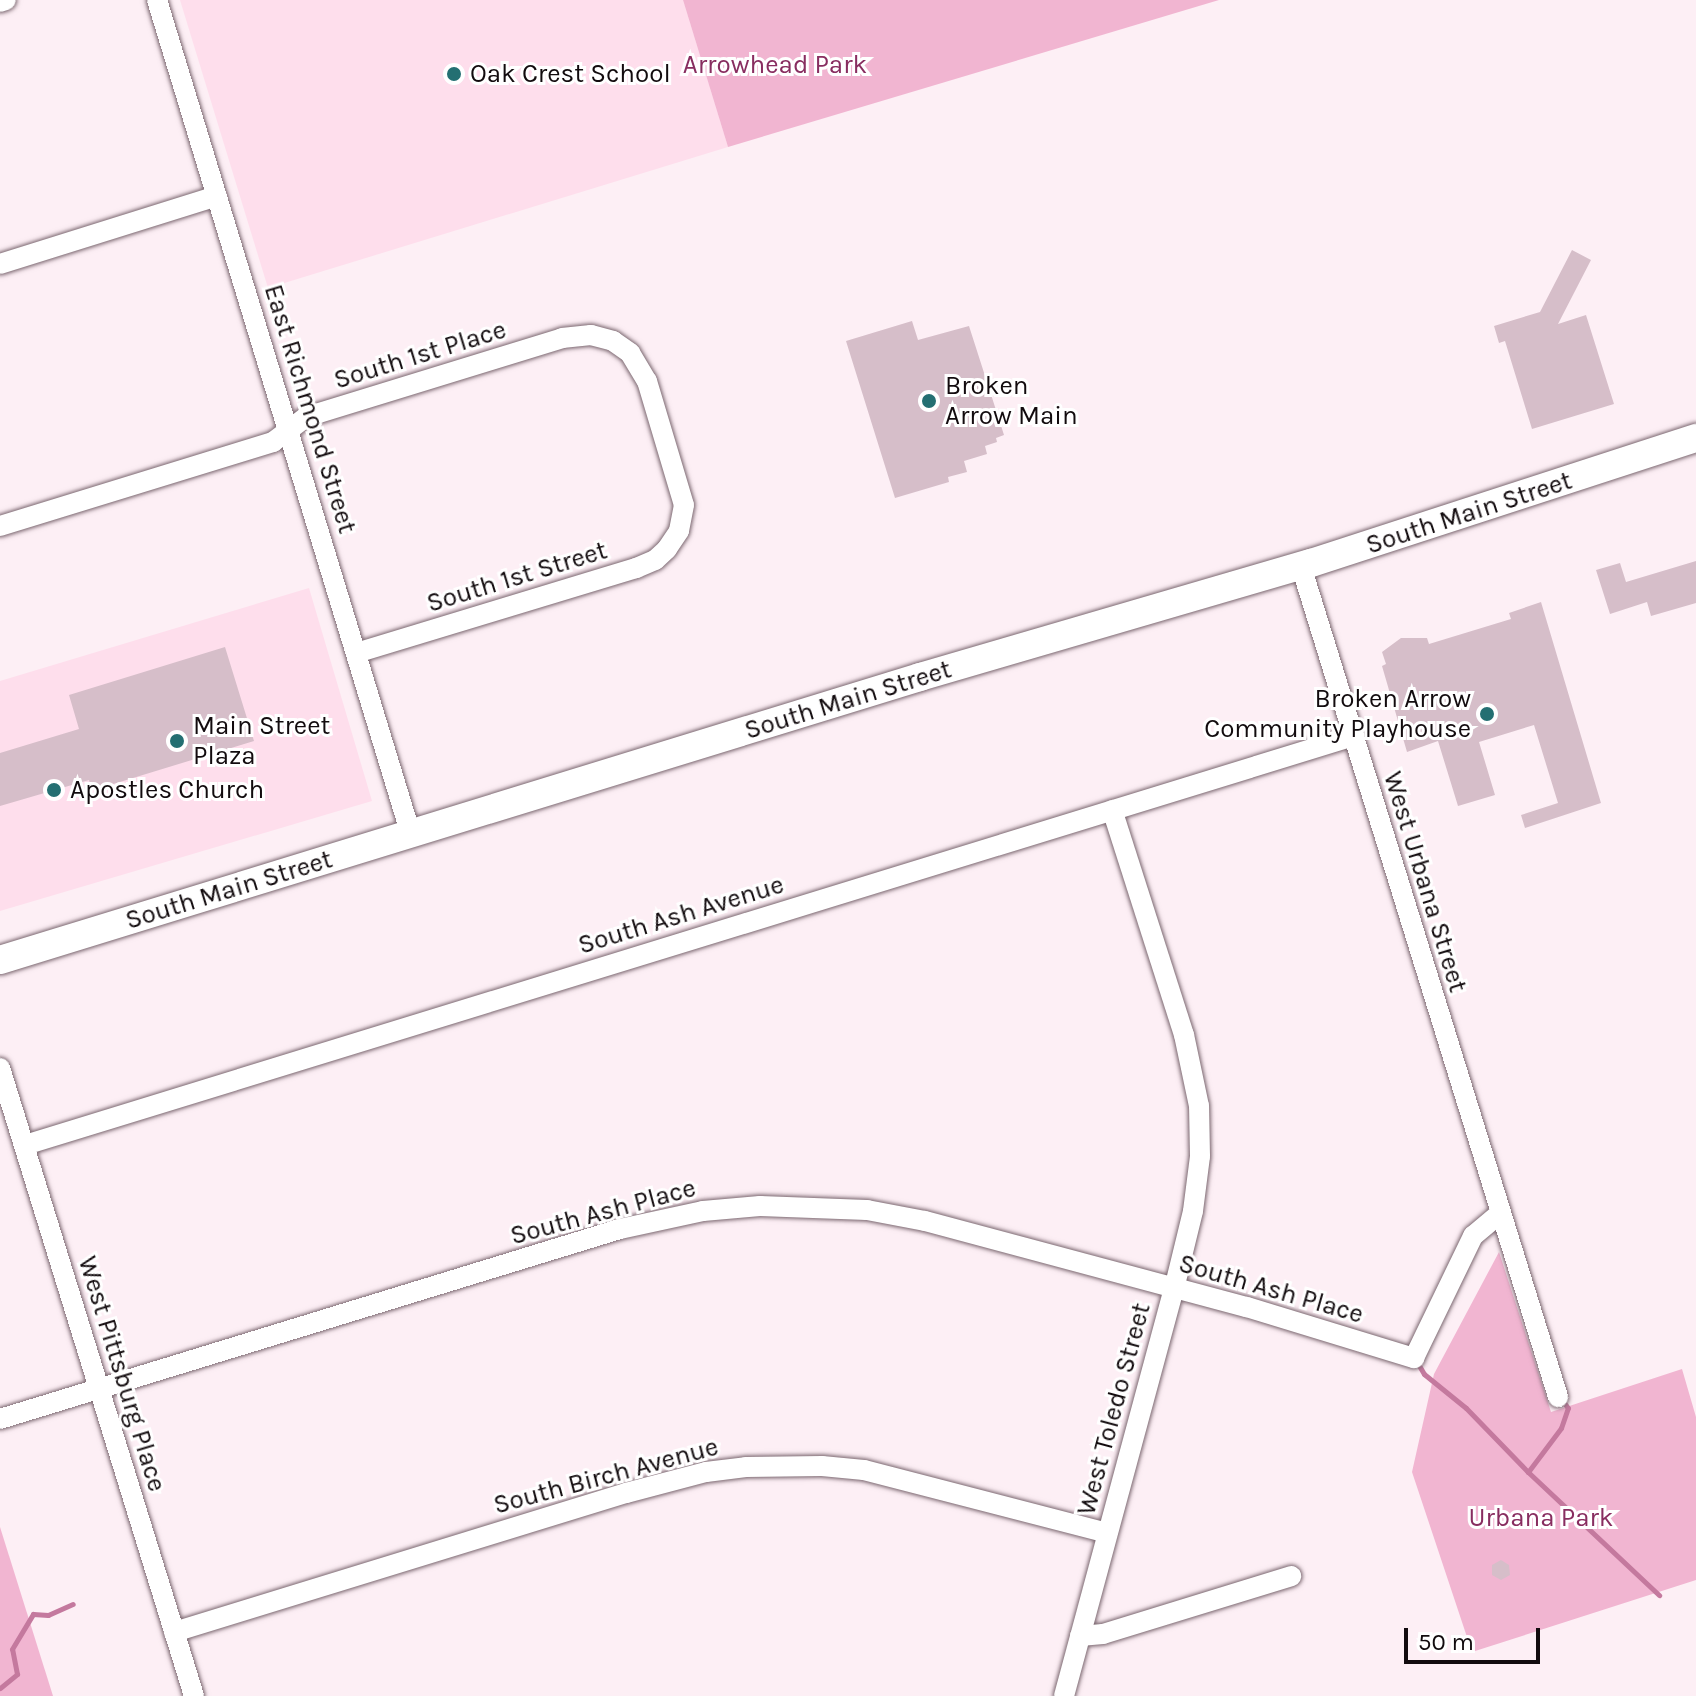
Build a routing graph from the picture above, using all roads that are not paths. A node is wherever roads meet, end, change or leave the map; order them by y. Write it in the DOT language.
graph roads {
  1 [pos="157,0"];
  2 [pos="217,196"];
  3 [pos="0,264"];
  4 [pos="289,430"];
  5 [pos="1696,438"];
  6 [pos="0,526"];
  7 [pos="679,531"];
  8 [pos="1301,566"];
  9 [pos="357,653"];
  10 [pos="1354,736"];
  11 [pos="1112,810"];
  12 [pos="411,835"];
  13 [pos="0,960"];
  14 [pos="0,1068"];
  15 [pos="25,1145"];
  16 [pos="1500,1213"];
  17 [pos="1174,1289"];
  18 [pos="100,1388"];
  19 [pos="1558,1397"];
  20 [pos="0,1419"];
  21 [pos="1107,1533"];
  22 [pos="1291,1576"];
  23 [pos="174,1632"];
  24 [pos="1080,1636"];
  25 [pos="194,1696"];
  26 [pos="1064,1696"];
  1 -- 2 [label="street, East Richmond Street"];
  2 -- 3 [label="street"];
  2 -- 4 [label="street, East Richmond Street"];
  4 -- 6 [label="street, South 1st Place"];
  4 -- 7 [label="street, South 1st Place"];
  4 -- 9 [label="street, East Richmond Street"];
  5 -- 8 [label="street, South Main Street"];
  7 -- 9 [label="street, South 1st Street"];
  8 -- 10 [label="street, West Urbana Street"];
  8 -- 12 [label="street, South Main Street"];
  9 -- 12 [label="street, East Richmond Street"];
  10 -- 11 [label="street, South Ash Avenue"];
  10 -- 16 [label="street, West Urbana Street"];
  11 -- 15 [label="street, South Ash Avenue"];
  11 -- 17 [label="street, West Toledo Street"];
  12 -- 13 [label="street, South Main Street"];
  14 -- 15 [label="street, West Pittsburg Place"];
  15 -- 18 [label="street, West Pittsburg Place"];
  16 -- 17 [label="street, South Ash Place"];
  16 -- 19 [label="street, West Urbana Street"];
  17 -- 18 [label="street, South Ash Place"];
  17 -- 21 [label="street, West Toledo Street"];
  18 -- 20 [label="street, South Ash Place"];
  18 -- 23 [label="street, West Pittsburg Place"];
  21 -- 23 [label="street, South Birch Avenue"];
  21 -- 24 [label="street, West Toledo Street"];
  22 -- 24 [label="street"];
  23 -- 25 [label="street, West Pittsburg Place"];
  24 -- 26 [label="street, West Toledo Street"];
}
